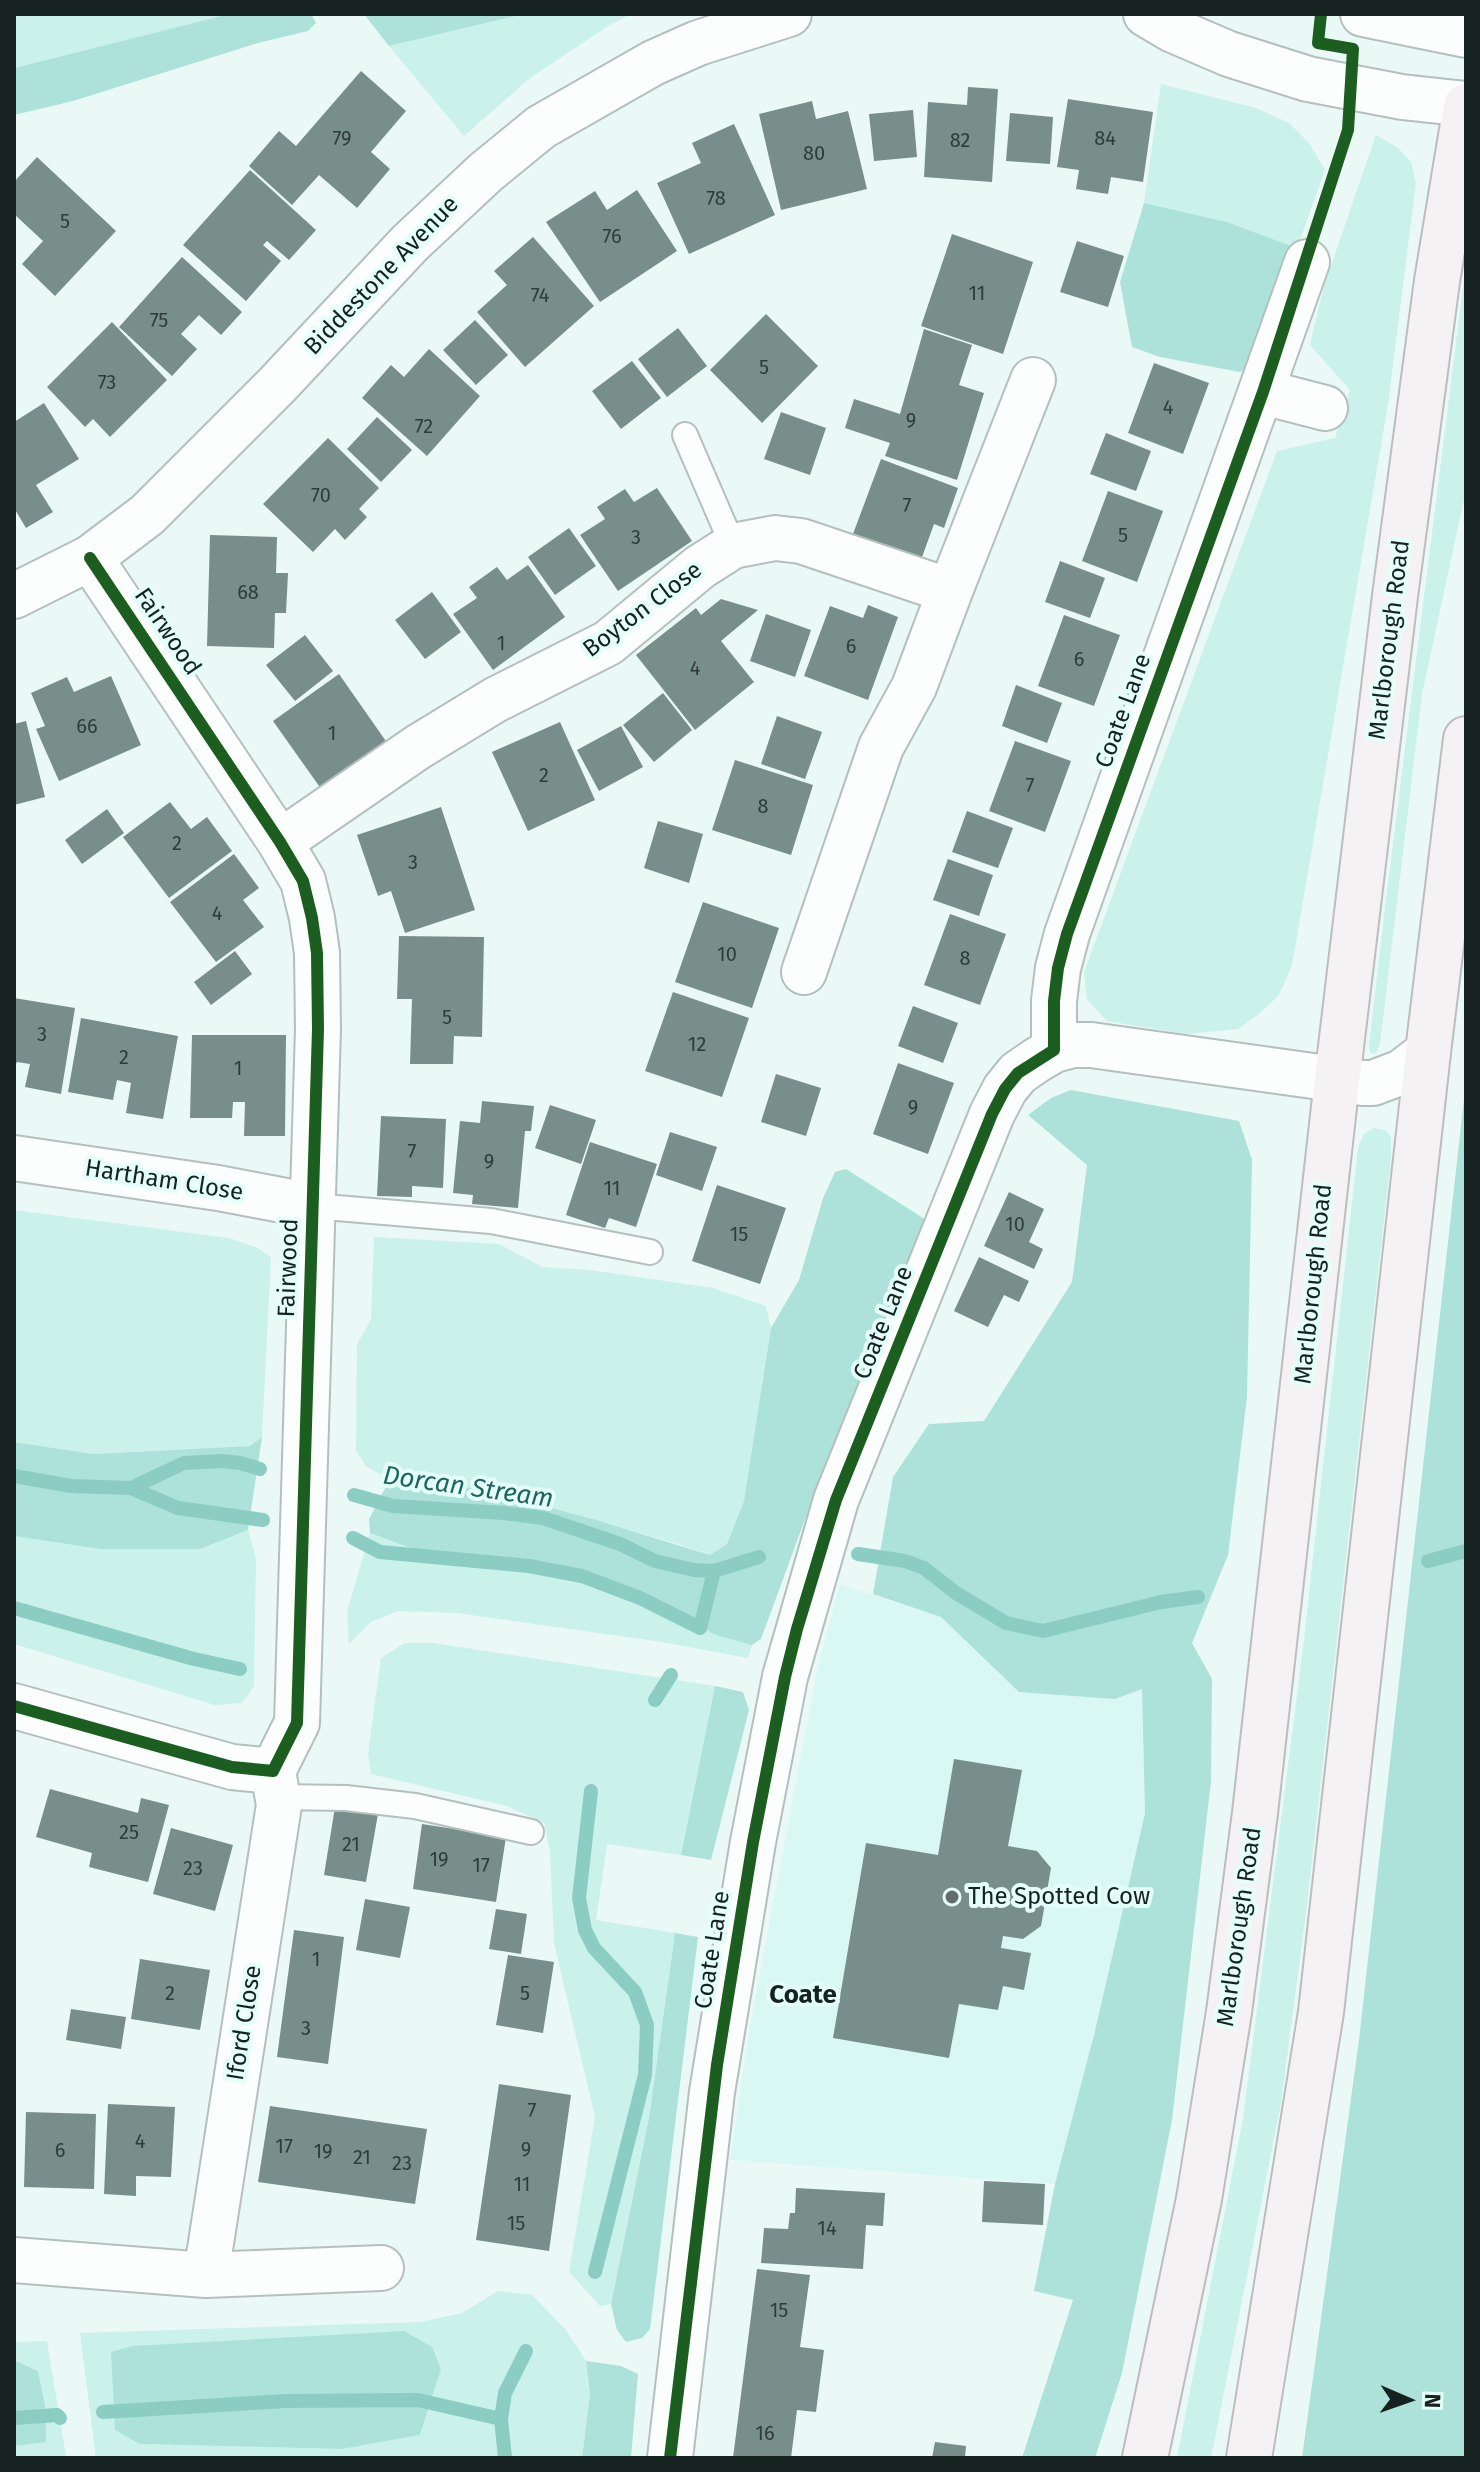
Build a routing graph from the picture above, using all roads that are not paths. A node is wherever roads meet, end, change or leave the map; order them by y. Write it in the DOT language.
graph roads {
  1 [pos="789,14"];
  2 [pos="1146,14"];
  3 [pos="1363,14"];
  4 [pos="1466,35"];
  5 [pos="1466,105"];
  6 [pos="1307,262"];
  7 [pos="1033,380"];
  8 [pos="1263,392"];
  9 [pos="1325,408"];
  10 [pos="685,435"];
  11 [pos="733,546"];
  12 [pos="90,558"];
  13 [pos="950,591"];
  14 [pos="14,596"];
  15 [pos="1466,739"];
  16 [pos="280,842"];
  17 [pos="804,972"];
  18 [pos="1054,1050"];
  19 [pos="1428,1052"];
  20 [pos="1337,1080"];
  21 [pos="14,1158"];
  22 [pos="313,1206"];
  23 [pos="650,1252"];
  24 [pos="14,1706"];
  25 [pos="275,1784"];
  26 [pos="531,1832"];
  27 [pos="14,2260"];
  28 [pos="381,2268"];
  29 [pos="206,2275"];
  30 [pos="670,2458"];
  31 [pos="1145,2458"];
  32 [pos="1249,2458"];
  1 -- 12 [label="street, Biddestone Avenue"];
  2 -- 5 [label="street"];
  3 -- 4 [label="street"];
  5 -- 20 [label="main road, Marlborough Road"];
  6 -- 8 [label="street, Coate Lane"];
  7 -- 13 [label="street"];
  8 -- 9 [label="street"];
  8 -- 18 [label="street, Coate Lane"];
  10 -- 11 [label="lane"];
  11 -- 13 [label="street, Boyton Close"];
  11 -- 16 [label="street, Boyton Close"];
  12 -- 14 [label="street, Biddestone Avenue"];
  12 -- 16 [label="street, Fairwood"];
  13 -- 17 [label="street"];
  15 -- 19 [label="main road"];
  16 -- 22 [label="street, Fairwood"];
  18 -- 20 [label="street, Coate Lane"];
  18 -- 30 [label="street, Coate Lane"];
  19 -- 20 [label="street, Coate Lane"];
  19 -- 32 [label="main road"];
  20 -- 31 [label="main road, Marlborough Road"];
  21 -- 22 [label="street, Hartham Close"];
  22 -- 23 [label="lane, Fairwood"];
  22 -- 25 [label="street, Fairwood"];
  24 -- 25 [label="street"];
  25 -- 26 [label="lane"];
  25 -- 29 [label="street, Iford Close"];
  27 -- 29 [label="street"];
  28 -- 29 [label="street"];
}
